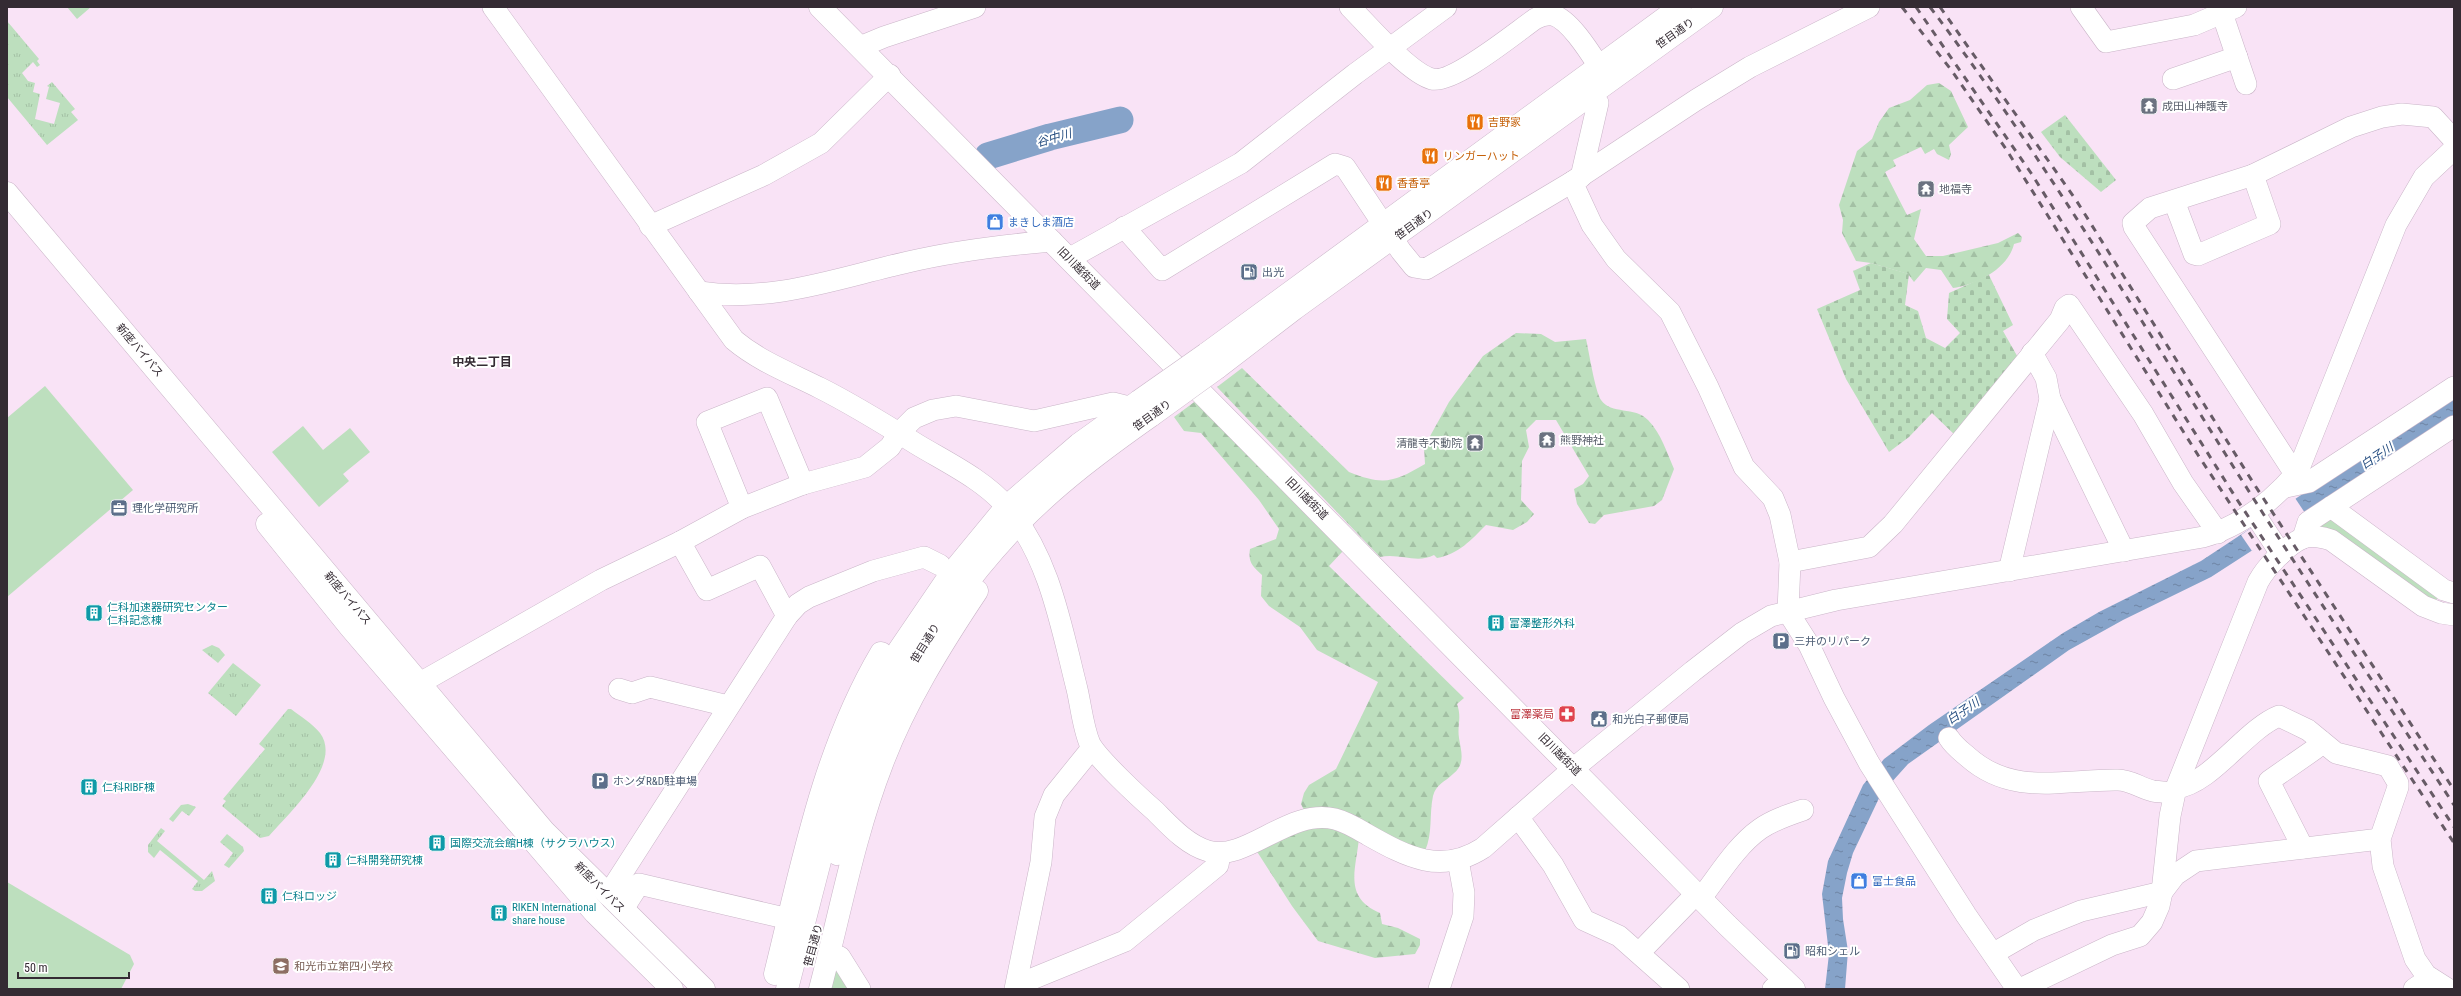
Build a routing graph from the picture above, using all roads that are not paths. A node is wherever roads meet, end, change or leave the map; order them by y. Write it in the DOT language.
graph roads {
  1 [pos="493,7"];
  2 [pos="820,7"];
  3 [pos="1350,7"];
  4 [pos="1446,7"];
  5 [pos="1680,7"];
  6 [pos="1712,7"];
  7 [pos="1869,7"];
  8 [pos="2081,7"];
  9 [pos="971,8"];
  10 [pos="2229,10"];
  11 [pos="1552,11"];
  12 [pos="860,47"];
  13 [pos="1390,47"];
  14 [pos="2237,57"];
  15 [pos="1604,74"];
  16 [pos="890,75"];
  17 [pos="2173,79"];
  18 [pos="2246,84"];
  19 [pos="1591,94"];
  20 [pos="2454,140"];
  21 [pos="2454,149"];
  22 [pos="2253,175"];
  23 [pos="1576,180"];
  24 [pos="7,193"];
  25 [pos="2174,201"];
  26 [pos="7,215"];
  27 [pos="650,226"];
  28 [pos="1124,227"];
  29 [pos="1388,231"];
  30 [pos="1052,241"];
  31 [pos="1070,258"];
  32 [pos="699,292"];
  33 [pos="2032,353"];
  34 [pos="2454,387"];
  35 [pos="2050,399"];
  36 [pos="1140,408"];
  37 [pos="2454,426"];
  38 [pos="899,433"];
  39 [pos="2290,480"];
  40 [pos="803,484"];
  41 [pos="2331,507"];
  42 [pos="742,508"];
  43 [pos="2254,513"];
  44 [pos="1013,515"];
  45 [pos="2218,533"];
  46 [pos="2303,538"];
  47 [pos="680,542"];
  48 [pos="2124,551"];
  49 [pos="993,554"];
  50 [pos="2281,554"];
  51 [pos="966,555"];
  52 [pos="1790,562"];
  53 [pos="940,565"];
  54 [pos="2009,570"];
  55 [pos="2454,593"];
  56 [pos="1788,612"];
  57 [pos="2454,615"];
  58 [pos="787,616"];
  59 [pos="907,654"];
  60 [pos="420,683"];
  61 [pos="619,689"];
  62 [pos="728,706"];
  63 [pos="1949,738"];
  64 [pos="2321,741"];
  65 [pos="1092,748"];
  66 [pos="1574,768"];
  67 [pos="2175,791"];
  68 [pos="1803,810"];
  69 [pos="1518,817"];
  70 [pos="2380,839"];
  71 [pos="2303,848"];
  72 [pos="1220,854"];
  73 [pos="1458,860"];
  74 [pos="2162,892"];
  75 [pos="1699,895"];
  76 [pos="616,902"];
  77 [pos="789,919"];
  78 [pos="830,953"];
  79 [pos="1639,953"];
  80 [pos="1994,953"];
  81 [pos="2422,984"];
  82 [pos="1784,986"];
  83 [pos="672,989"];
  84 [pos="704,989"];
  85 [pos="771,989"];
  86 [pos="787,989"];
  87 [pos="802,989"];
  88 [pos="820,989"];
  89 [pos="860,989"];
  90 [pos="1016,989"];
  91 [pos="1439,989"];
  92 [pos="1679,989"];
  93 [pos="2017,989"];
  94 [pos="2020,989"];
  95 [pos="2448,989"];
  1 -- 27 [label="street"];
  2 -- 12 [label="main road, 旧川越街道"];
  3 -- 13 [label="street"];
  4 -- 13 [label="street"];
  5 -- 15 [label="main road, 笹目通り"];
  6 -- 15 [label="main road, 笹目通り"];
  7 -- 23 [label="street"];
  8 -- 10 [label="street"];
  9 -- 12 [label="street"];
  10 -- 14 [label="street"];
  11 -- 13 [label="street"];
  11 -- 15 [label="street"];
  12 -- 16 [label="main road, 旧川越街道"];
  13 -- 28 [label="street"];
  14 -- 17 [label="street"];
  14 -- 18 [label="street"];
  15 -- 19 [label="main road, 笹目通り"];
  15 -- 29 [label="main road, 笹目通り"];
  16 -- 27 [label="street"];
  16 -- 30 [label="main road, 旧川越街道"];
  19 -- 23 [label="street"];
  19 -- 29 [label="main road, 笹目通り"];
  20 -- 22 [label="street"];
  21 -- 39 [label="street"];
  22 -- 25 [label="street"];
  22 -- 25 [label="street"];
  23 -- 29 [label="street"];
  23 -- 52 [label="street"];
  24 -- 60 [label="main road, 新座バイパス"];
  25 -- 39 [label="street"];
  26 -- 83 [label="main road, 新座バイパス"];
  27 -- 32 [label="street"];
  28 -- 29 [label="street"];
  28 -- 31 [label="street"];
  29 -- 36 [label="main road, 笹目通り, bridge"];
  30 -- 31 [label="main road, 旧川越街道"];
  30 -- 32 [label="street"];
  31 -- 66 [label="main road, 旧川越街道"];
  32 -- 38 [label="street"];
  33 -- 35 [label="street"];
  33 -- 45 [label="street"];
  33 -- 52 [label="street"];
  34 -- 39 [label="street"];
  35 -- 48 [label="street"];
  35 -- 54 [label="street"];
  36 -- 38 [label="street"];
  36 -- 44 [label="main road, 笹目通り"];
  37 -- 41 [label="street"];
  38 -- 40 [label="street"];
  38 -- 44 [label="street"];
  39 -- 43 [label="street"];
  40 -- 42 [label="street"];
  40 -- 42 [label="street"];
  41 -- 46 [label="street"];
  41 -- 55 [label="street"];
  42 -- 47 [label="street"];
  43 -- 45 [label="street"];
  43 -- 50 [label="street"];
  44 -- 49 [label="main road, 笹目通り"];
  44 -- 51 [label="main road, 笹目通り"];
  44 -- 65 [label="street"];
  45 -- 48 [label="street"];
  46 -- 50 [label="street"];
  46 -- 57 [label="street"];
  47 -- 58 [label="street"];
  47 -- 60 [label="street"];
  48 -- 54 [label="street"];
  49 -- 59 [label="main road, 笹目通り"];
  49 -- 78 [label="main road"];
  50 -- 67 [label="street"];
  51 -- 53 [label="main road"];
  51 -- 59 [label="main road, 笹目通り"];
  52 -- 56 [label="street"];
  53 -- 58 [label="street"];
  53 -- 77 [label="main road"];
  54 -- 56 [label="street"];
  56 -- 66 [label="street"];
  56 -- 80 [label="street"];
  58 -- 62 [label="street"];
  59 -- 86 [label="main road, 笹目通り"];
  59 -- 87 [label="main road, 笹目通り"];
  60 -- 76 [label="main road, 新座バイパス"];
  61 -- 62 [label="street"];
  62 -- 76 [label="street"];
  63 -- 67 [label="street"];
  64 -- 67 [label="street"];
  64 -- 70 [label="street"];
  64 -- 71 [label="street"];
  65 -- 72 [label="street"];
  65 -- 90 [label="street"];
  66 -- 69 [label="street"];
  66 -- 75 [label="main road, 旧川越街道"];
  67 -- 74 [label="street"];
  68 -- 75 [label="street"];
  69 -- 73 [label="street"];
  69 -- 79 [label="street"];
  70 -- 71 [label="street"];
  70 -- 81 [label="street"];
  71 -- 74 [label="street"];
  72 -- 73 [label="street"];
  72 -- 90 [label="street"];
  73 -- 91 [label="street"];
  74 -- 80 [label="street"];
  74 -- 94 [label="street"];
  75 -- 79 [label="street"];
  75 -- 82 [label="main road, 旧川越街道"];
  76 -- 77 [label="street"];
  76 -- 84 [label="main road, 新座バイパス"];
  77 -- 85 [label="main road"];
  78 -- 88 [label="main road"];
  78 -- 89 [label="street"];
  79 -- 92 [label="street"];
  80 -- 93 [label="street"];
  81 -- 95 [label="street"];
}
